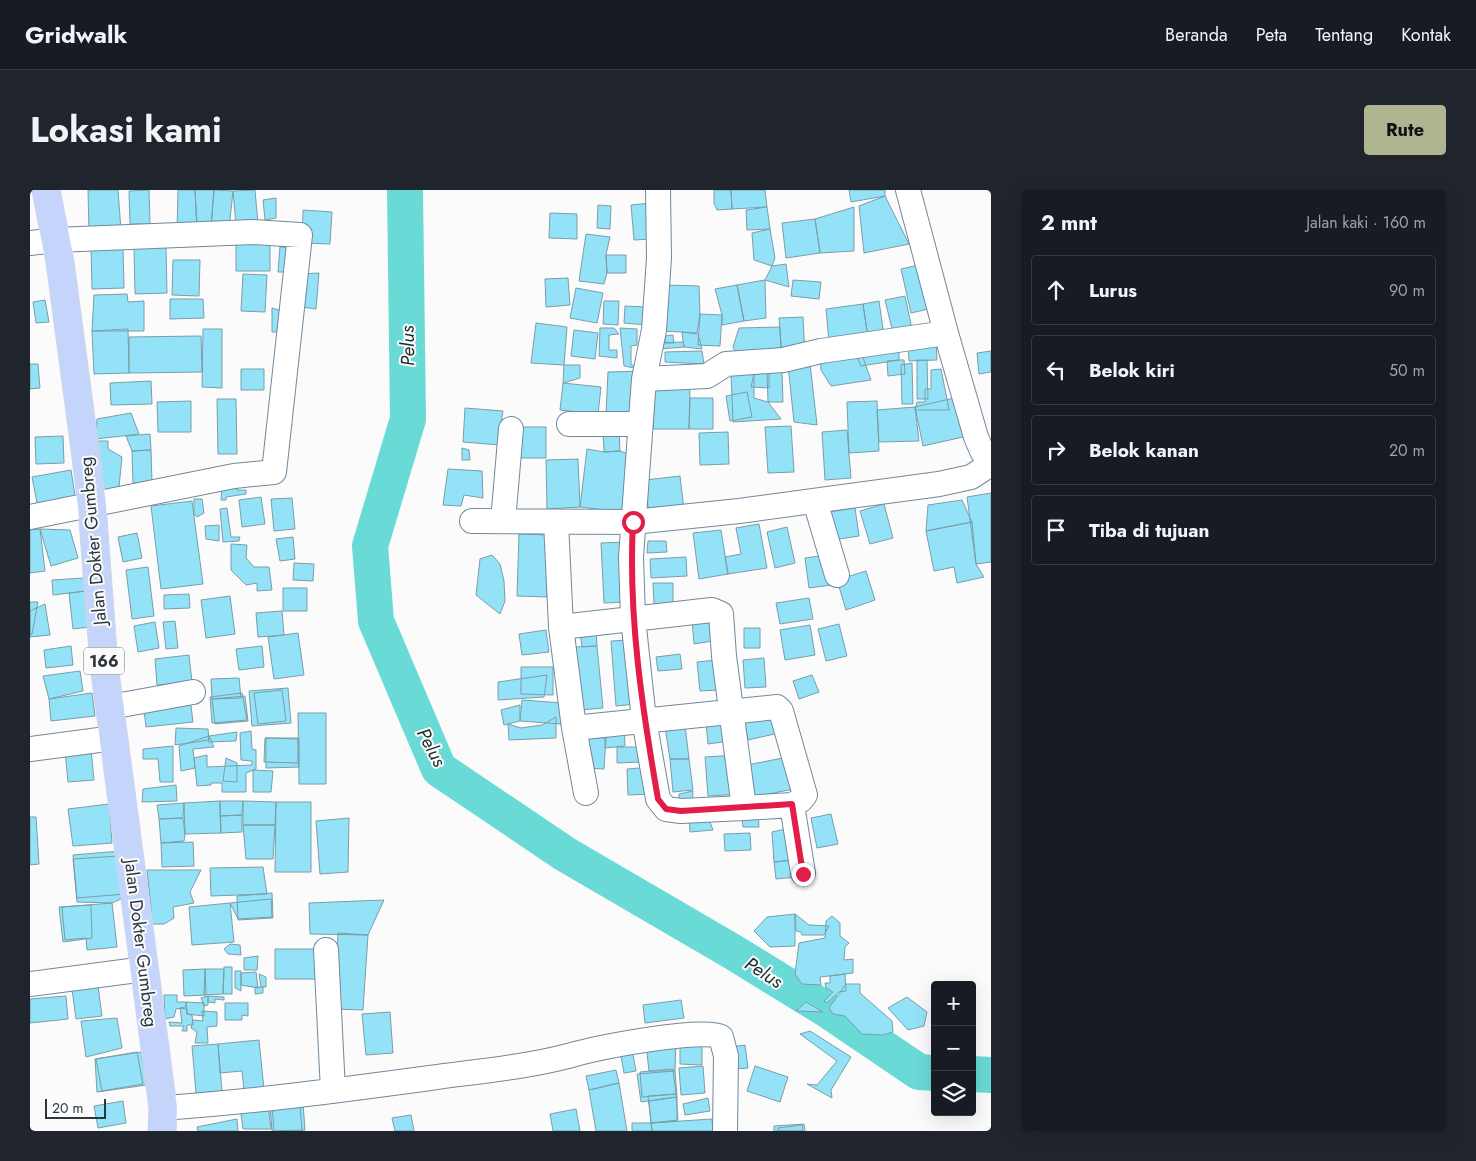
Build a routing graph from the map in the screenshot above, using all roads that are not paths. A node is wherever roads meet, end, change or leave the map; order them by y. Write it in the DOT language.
graph roads {
  1 [pos="46,190"];
  2 [pos="658,190"];
  3 [pos="908,190"];
  4 [pos="43,241"];
  5 [pos="946,333"];
  6 [pos="644,378"];
  7 [pos="569,424"];
  8 [pos="640,424"];
  9 [pos="511,429"];
  10 [pos="991,463"];
  11 [pos="815,501"];
  12 [pos="92,506"];
  13 [pos="30,517"];
  14 [pos="472,521"];
  15 [pos="503,521"];
  16 [pos="556,522"];
  17 [pos="633,522"];
  18 [pos="837,575"];
  19 [pos="633,618"];
  20 [pos="561,627"];
  21 [pos="193,692"];
  22 [pos="110,707"];
  23 [pos="732,711"];
  24 [pos="644,720"];
  25 [pos="574,728"];
  26 [pos="114,738"];
  27 [pos="30,750"];
  28 [pos="586,793"];
  29 [pos="792,804"];
  30 [pos="744,808"];
  31 [pos="803,874"];
  32 [pos="326,950"];
  33 [pos="145,969"];
  34 [pos="30,984"];
  35 [pos="333,1091"];
  36 [pos="163,1120"];
  37 [pos="726,1131"];
  1 -- 4 [label="main road, Jalan Dokter Gumbreg / 166"];
  2 -- 6 [label="street"];
  3 -- 5 [label="street"];
  4 -- 12 [label="main road, Jalan Dokter Gumbreg / 166"];
  4 -- 12 [label="street"];
  5 -- 6 [label="street"];
  5 -- 10 [label="street"];
  6 -- 8 [label="street"];
  7 -- 8 [label="street"];
  8 -- 17 [label="street"];
  9 -- 15 [label="street"];
  10 -- 11 [label="street"];
  11 -- 17 [label="street"];
  11 -- 18 [label="street"];
  12 -- 13 [label="street"];
  12 -- 22 [label="main road, Jalan Dokter Gumbreg / 166"];
  14 -- 15 [label="street"];
  15 -- 16 [label="street"];
  16 -- 17 [label="street"];
  16 -- 20 [label="street"];
  17 -- 19 [label="street"];
  19 -- 20 [label="street"];
  19 -- 23 [label="street"];
  19 -- 24 [label="street"];
  20 -- 25 [label="street"];
  21 -- 22 [label="street"];
  22 -- 26 [label="main road, Jalan Dokter Gumbreg / 166"];
  23 -- 24 [label="street"];
  23 -- 29 [label="street"];
  23 -- 30 [label="street"];
  24 -- 25 [label="street"];
  24 -- 30 [label="street"];
  25 -- 28 [label="street"];
  26 -- 27 [label="street"];
  26 -- 33 [label="main road, Jalan Dokter Gumbreg / 166"];
  29 -- 30 [label="street"];
  29 -- 31 [label="street"];
  32 -- 35 [label="street"];
  33 -- 34 [label="street"];
  33 -- 36 [label="main road, Jalan Dokter Gumbreg / 166"];
  35 -- 36 [label="street"];
  35 -- 37 [label="street"];
}
